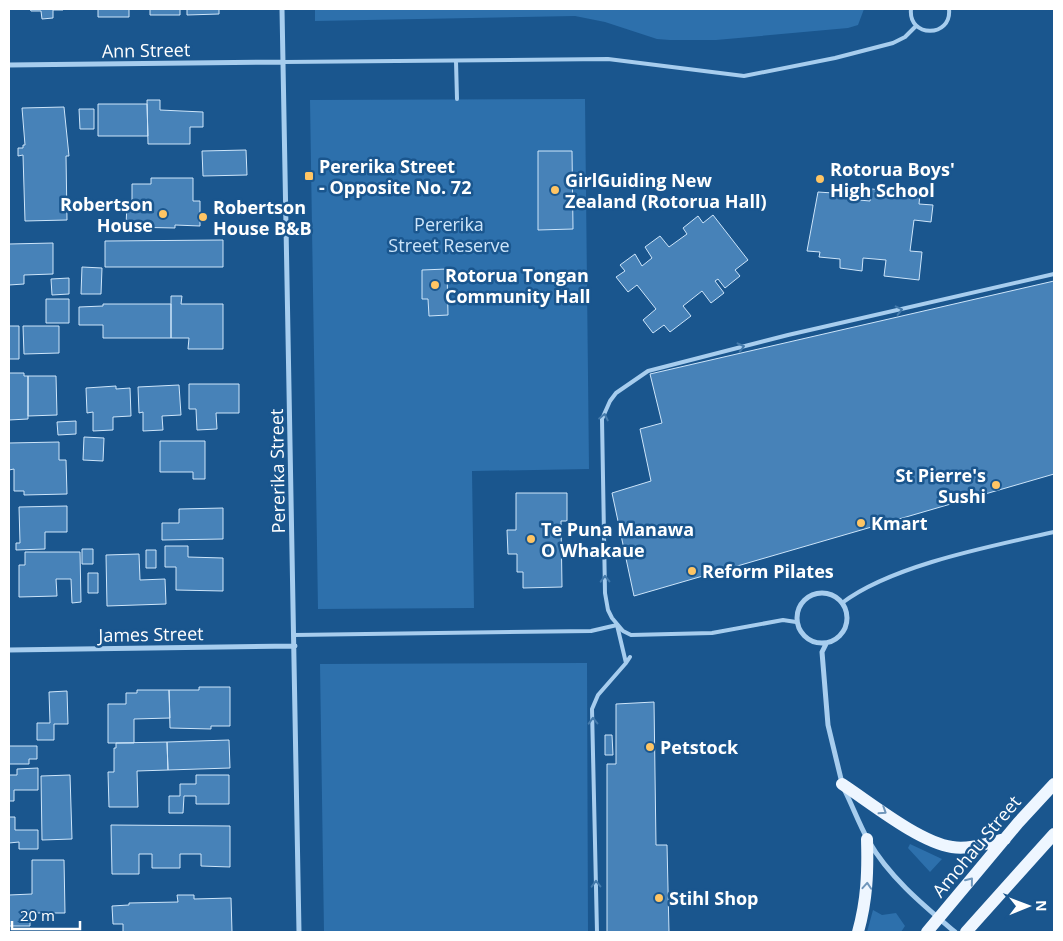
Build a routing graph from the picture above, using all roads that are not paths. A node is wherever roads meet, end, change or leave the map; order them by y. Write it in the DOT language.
graph roads {
  1 [pos="282,9"];
  2 [pos="911,9"];
  3 [pos="949,9"];
  4 [pos="916,26"];
  5 [pos="456,60"];
  6 [pos="283,62"];
  7 [pos="9,65"];
  8 [pos="457,99"];
  9 [pos="1054,274"];
  10 [pos="1054,532"];
  11 [pos="842,603"];
  12 [pos="796,622"];
  13 [pos="617,625"];
  14 [pos="294,635"];
  15 [pos="826,644"];
  16 [pos="294,646"];
  17 [pos="9,650"];
  18 [pos="630,657"];
  19 [pos="626,664"];
  20 [pos="842,784"];
  21 [pos="1054,784"];
  22 [pos="1054,834"];
  23 [pos="867,839"];
  24 [pos="1005,839"];
  25 [pos="938,918"];
  26 [pos="299,932"];
  27 [pos="597,932"];
  28 [pos="858,932"];
  29 [pos="927,932"];
  30 [pos="955,932"];
  31 [pos="966,932"];
  1 -- 6 [label="street, Pererika Street"];
  2 -- 4 [label="lane"];
  3 -- 4 [label="lane"];
  4 -- 5 [label="lane"];
  5 -- 6 [label="lane"];
  5 -- 8 [label="lane"];
  6 -- 7 [label="street, Ann Street"];
  6 -- 14 [label="street, Pererika Street"];
  13 -- 9 [label="lane, one-way"];
  10 -- 11 [label="lane"];
  11 -- 12 [label="street"];
  11 -- 15 [label="street"];
  12 -- 13 [label="lane"];
  12 -- 15 [label="street"];
  13 -- 14 [label="lane"];
  13 -- 19 [label="lane"];
  14 -- 16 [label="street, Pererika Street"];
  15 -- 20 [label="street"];
  16 -- 17 [label="street, James Street"];
  16 -- 26 [label="street, Pererika Street"];
  18 -- 19 [label="lane"];
  27 -- 19 [label="lane, one-way"];
  20 -- 23 [label="street"];
  20 -- 24 [label="main road, one-way"];
  21 -- 24 [label="main road, Amohau Street"];
  22 -- 31 [label="main road"];
  23 -- 25 [label="street"];
  28 -- 23 [label="main road, one-way"];
  25 -- 24 [label="main road, Amohau Street, one-way"];
  25 -- 29 [label="main road, Amohau Street"];
  25 -- 30 [label="street"];
}
